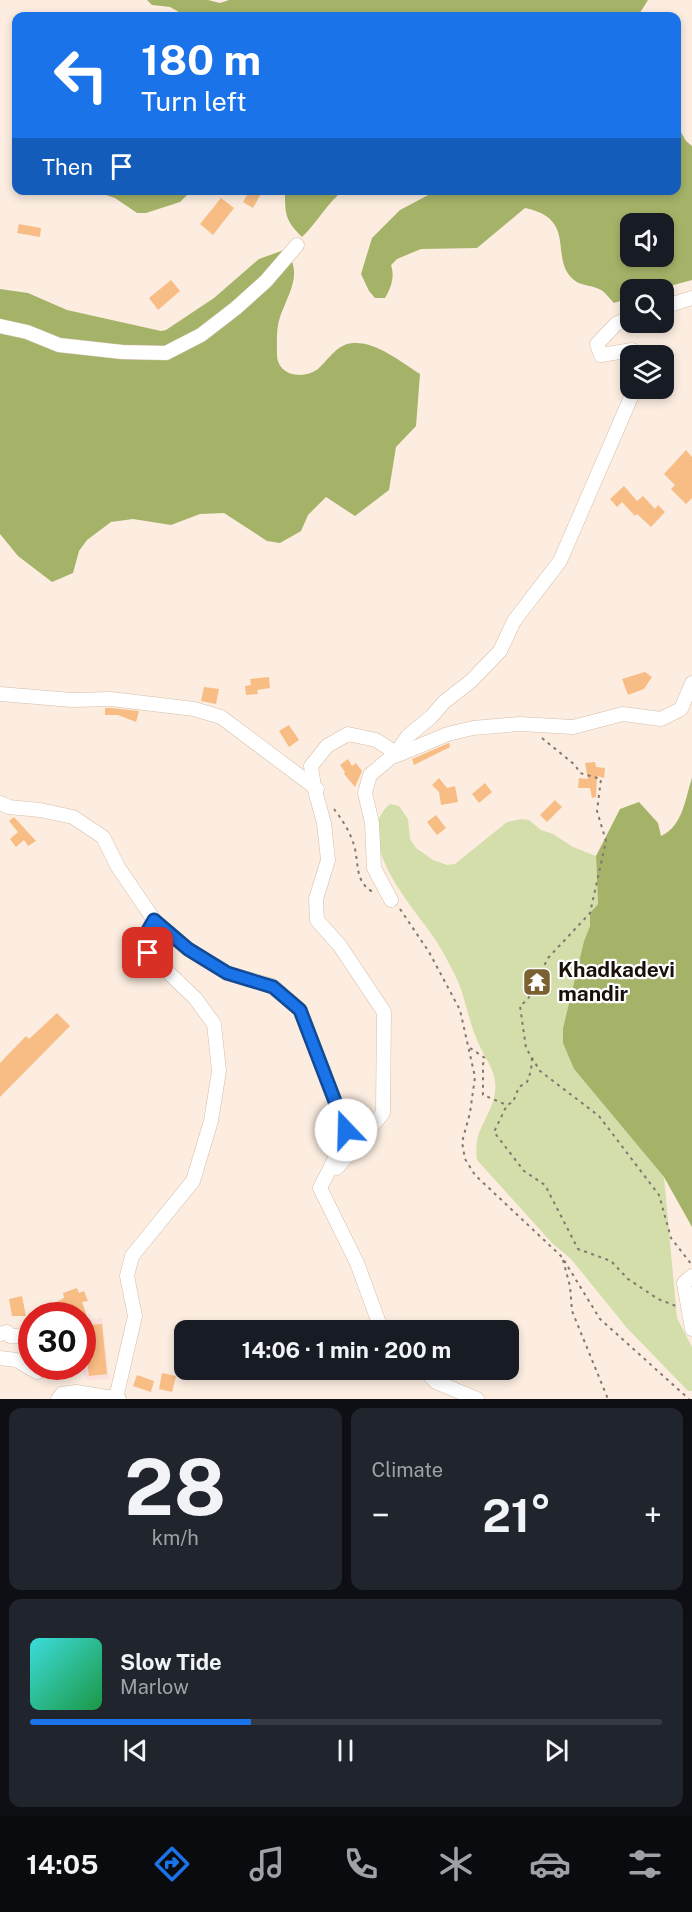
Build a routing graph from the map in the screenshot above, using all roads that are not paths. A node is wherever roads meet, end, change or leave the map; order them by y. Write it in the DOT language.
graph roads {
  1 [pos="297,245"];
  2 [pos="692,298"];
  3 [pos="674,304"];
  4 [pos="620,322"];
  5 [pos="0,326"];
  6 [pos="620,352"];
  7 [pos="629,399"];
  8 [pos="692,683"];
  9 [pos="0,694"];
  10 [pos="393,756"];
  11 [pos="316,789"];
  12 [pos="0,803"];
  13 [pos="392,900"];
  14 [pos="154,920"];
  15 [pos="320,1188"];
  16 [pos="692,1276"];
  17 [pos="377,1320"];
  18 [pos="692,1329"];
  19 [pos="0,1334"];
  20 [pos="17,1336"];
  21 [pos="0,1358"];
  22 [pos="18,1361"];
  23 [pos="434,1380"];
  24 [pos="58,1399"];
  25 [pos="118,1399"];
  26 [pos="477,1399"];
  1 -- 5 [label="street"];
  2 -- 3 [label="street"];
  4 -- 6 [label="street"];
  7 -- 10 [label="street"];
  8 -- 10 [label="street"];
  9 -- 11 [label="street"];
  10 -- 11 [label="street"];
  10 -- 13 [label="street"];
  11 -- 15 [label="street"];
  12 -- 14 [label="street"];
  14 -- 15 [label="street"];
  14 -- 25 [label="street"];
  15 -- 17 [label="street"];
  16 -- 18 [label="street"];
  19 -- 20 [label="street"];
  21 -- 22 [label="street"];
  23 -- 26 [label="street"];
  24 -- 25 [label="street"];
}
